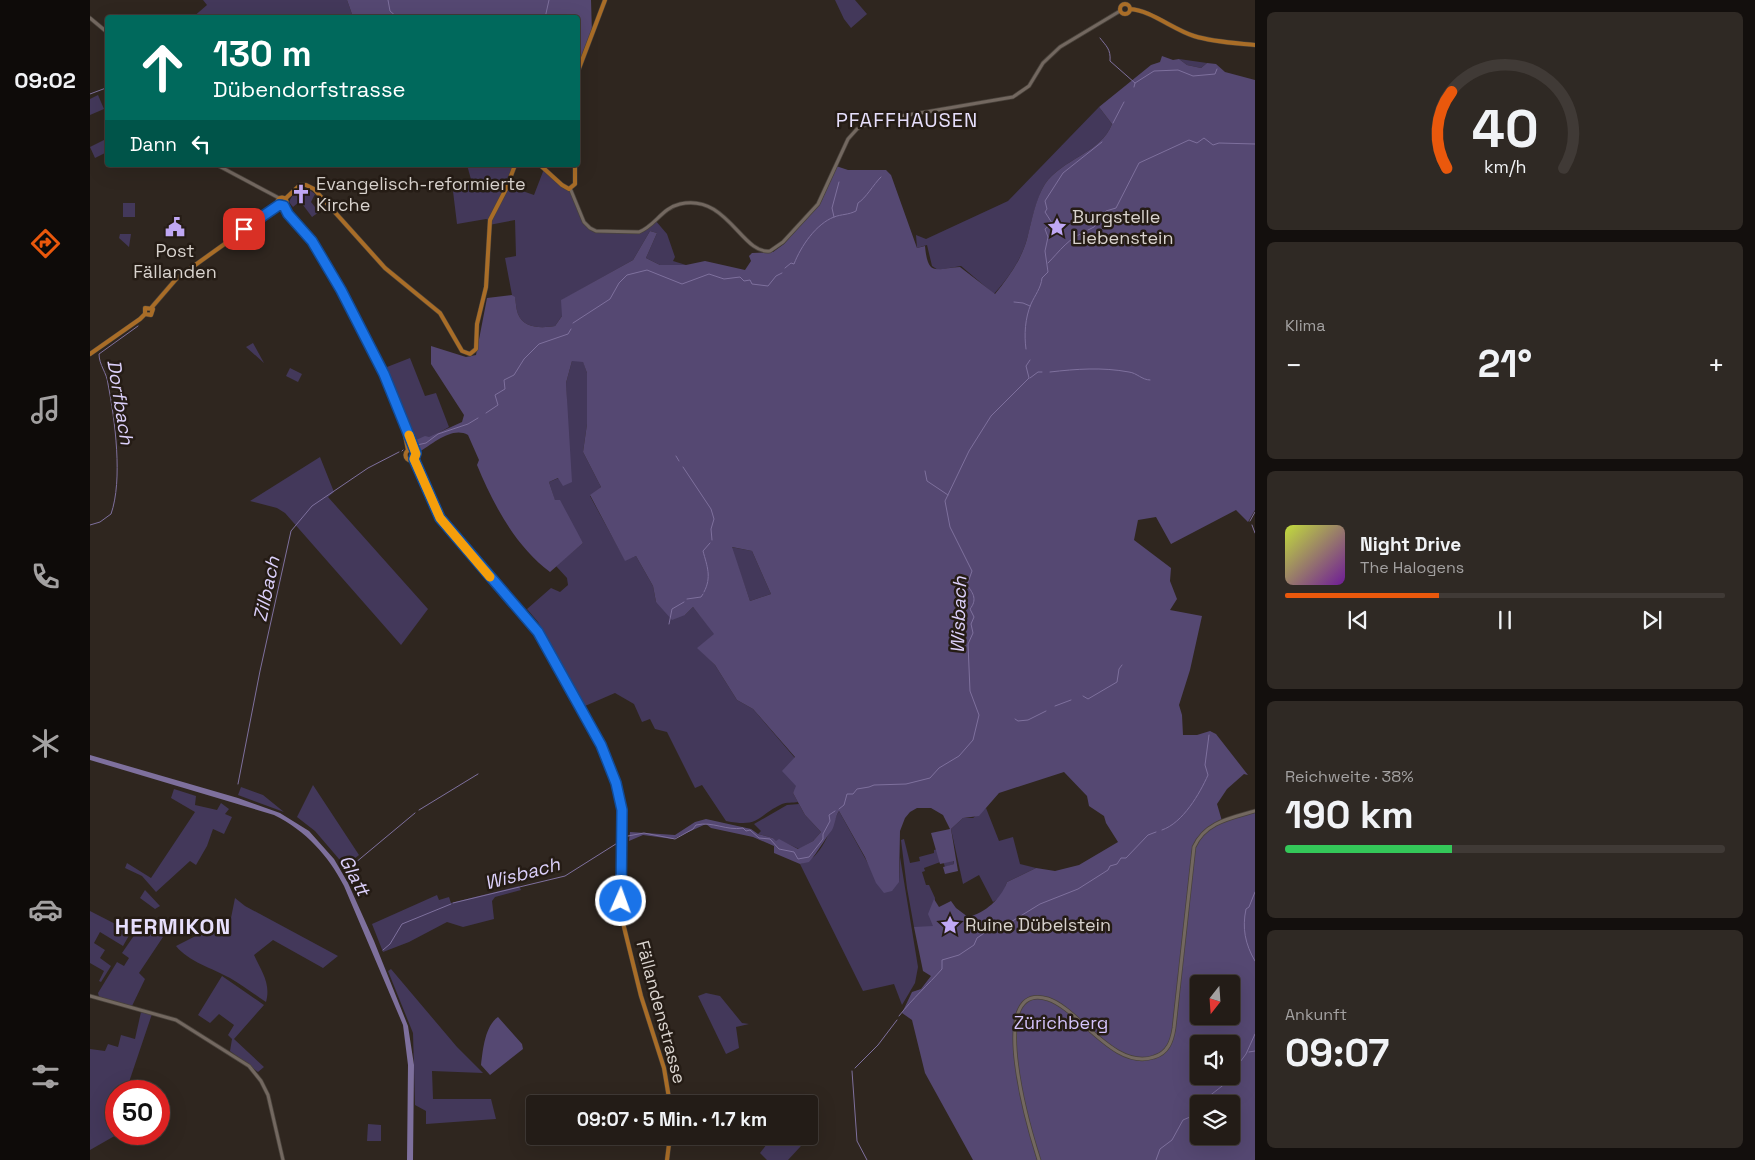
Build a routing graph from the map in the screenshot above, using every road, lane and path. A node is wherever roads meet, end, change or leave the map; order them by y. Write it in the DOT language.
graph roads {
  1 [pos="605,0"];
  2 [pos="1122,2"];
  3 [pos="1130,9"];
  4 [pos="1120,11"];
  5 [pos="90,18"];
  6 [pos="105,30"];
  7 [pos="1255,45"];
  8 [pos="580,66"];
  9 [pos="221,167"];
  10 [pos="514,167"];
  11 [pos="542,167"];
  12 [pos="576,167"];
  13 [pos="570,188"];
  14 [pos="279,198"];
  15 [pos="285,199"];
  16 [pos="279,205"];
  17 [pos="284,206"];
  18 [pos="90,354"];
  19 [pos="404,425"];
  20 [pos="408,450"];
  21 [pos="413,450"];
  22 [pos="414,459"];
  23 [pos="1255,811"];
  24 [pos="90,996"];
  25 [pos="668,1095"];
  26 [pos="669,1145"];
  27 [pos="283,1160"];
  28 [pos="667,1160"];
  29 [pos="1039,1160"];
  1 -- 8 [label="main road"];
  2 -- 3 [label="main road"];
  2 -- 4 [label="main road"];
  3 -- 4 [label="main road"];
  3 -- 7 [label="main road"];
  4 -- 13 [label="street"];
  5 -- 6 [label="street"];
  9 -- 14 [label="street"];
  10 -- 15 [label="main road"];
  11 -- 13 [label="main road"];
  12 -- 13 [label="main road"];
  14 -- 15 [label="main road"];
  14 -- 16 [label="main road"];
  15 -- 17 [label="main road"];
  16 -- 17 [label="main road"];
  16 -- 18 [label="main road"];
  17 -- 19 [label="main road"];
  19 -- 20 [label="main road"];
  19 -- 21 [label="main road"];
  20 -- 21 [label="main road"];
  20 -- 22 [label="main road"];
  21 -- 22 [label="main road"];
  22 -- 25 [label="main road, Fällandenstrasse"];
  23 -- 29 [label="street"];
  24 -- 27 [label="street"];
  26 -- 28 [label="main road"];
}
